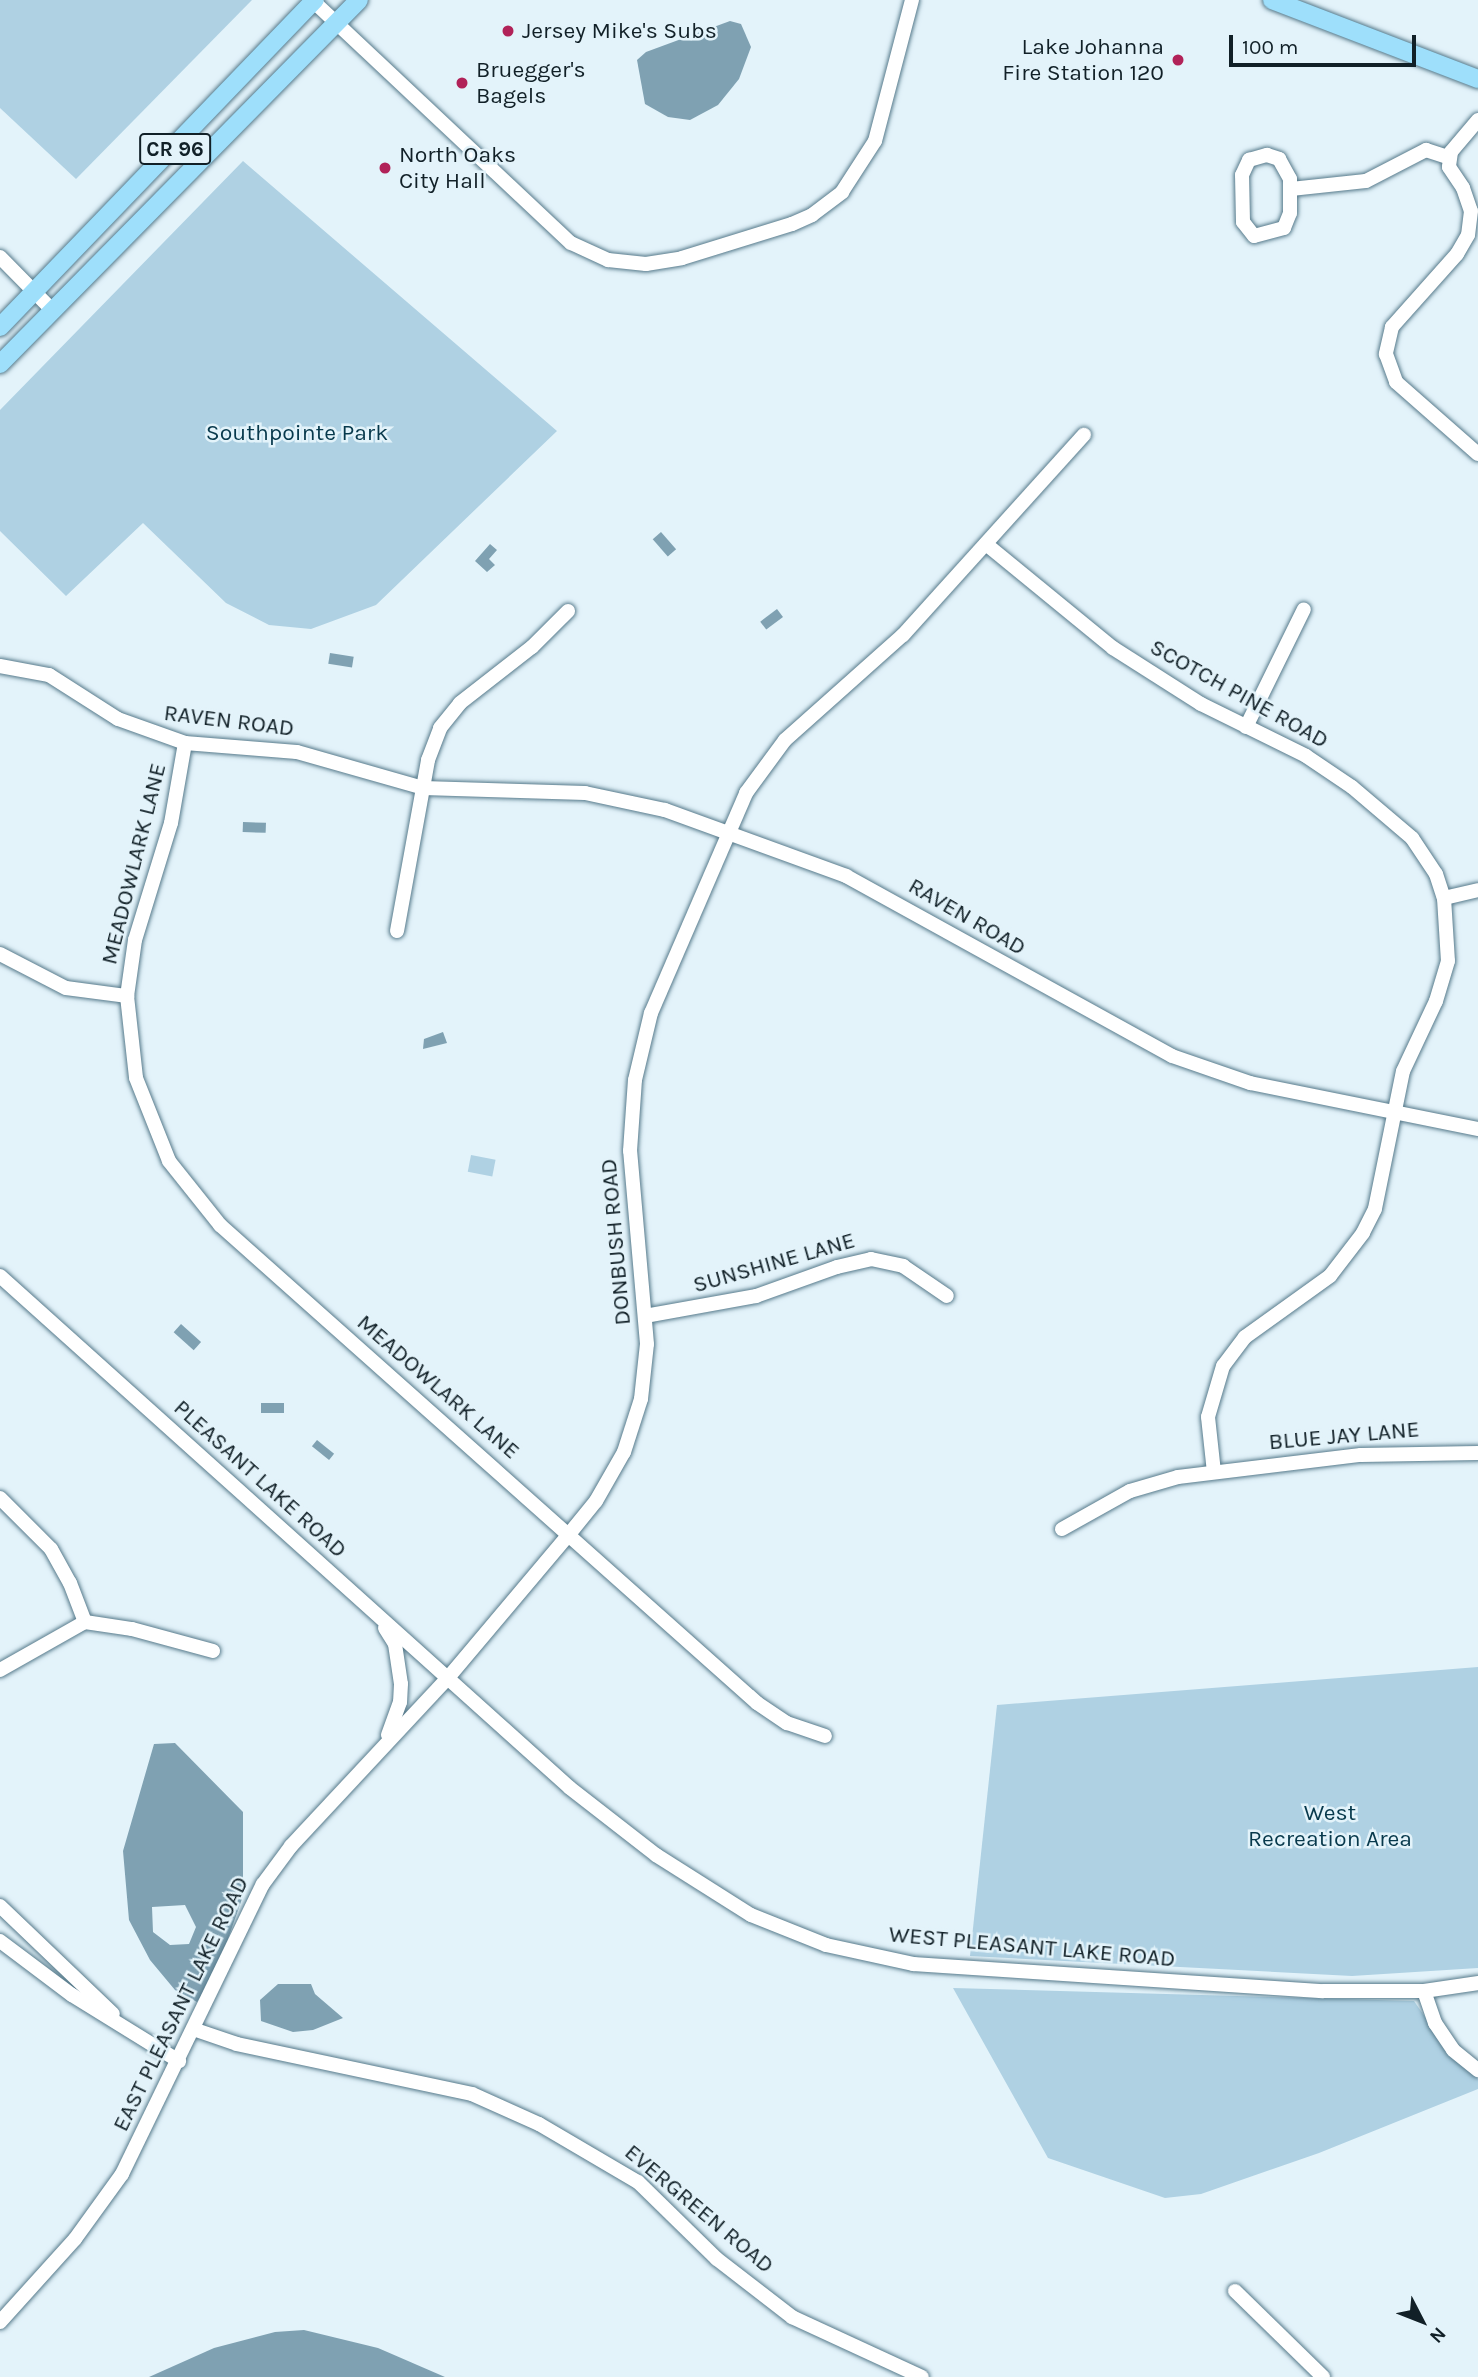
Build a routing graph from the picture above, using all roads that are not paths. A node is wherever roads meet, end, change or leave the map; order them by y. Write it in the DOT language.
graph roads {
  1 [pos="359,0"];
  2 [pos="912,0"];
  3 [pos="1272,0"];
  4 [pos="314,1"];
  5 [pos="337,24"];
  6 [pos="1478,79"];
  7 [pos="1478,120"];
  8 [pos="1450,158"];
  9 [pos="1291,189"];
  10 [pos="0,257"];
  11 [pos="33,293"];
  12 [pos="53,311"];
  13 [pos="0,327"];
  14 [pos="0,364"];
  15 [pos="1084,435"];
  16 [pos="1478,454"];
  17 [pos="986,544"];
  18 [pos="1304,610"];
  19 [pos="568,611"];
  20 [pos="0,666"];
  21 [pos="1246,727"];
  22 [pos="185,743"];
  23 [pos="423,788"];
  24 [pos="731,832"];
  25 [pos="1478,890"];
  26 [pos="1444,898"];
  27 [pos="397,931"];
  28 [pos="0,954"];
  29 [pos="128,996"];
  30 [pos="1395,1113"];
  31 [pos="1478,1129"];
  32 [pos="0,1276"];
  33 [pos="947,1296"];
  34 [pos="645,1316"];
  35 [pos="1478,1453"];
  36 [pos="1214,1472"];
  37 [pos="0,1498"];
  38 [pos="1062,1529"];
  39 [pos="570,1533"];
  40 [pos="375,1612"];
  41 [pos="496,1620"];
  42 [pos="85,1622"];
  43 [pos="213,1651"];
  44 [pos="0,1670"];
  45 [pos="447,1679"];
  46 [pos="489,1716"];
  47 [pos="825,1736"];
  48 [pos="379,1752"];
  49 [pos="0,1906"];
  50 [pos="0,1941"];
  51 [pos="1478,1983"];
  52 [pos="1424,1991"];
  53 [pos="125,2028"];
  54 [pos="196,2030"];
  55 [pos="179,2061"];
  56 [pos="1478,2070"];
  57 [pos="1236,2291"];
  58 [pos="0,2322"];
  59 [pos="922,2377"];
  60 [pos="1323,2377"];
  1 -- 5 [label="main road, CR 96"];
  2 -- 5 [label="street"];
  3 -- 6 [label="main road"];
  4 -- 5 [label="street"];
  4 -- 11 [label="main road, CR 96"];
  5 -- 12 [label="main road, CR 96"];
  7 -- 8 [label="street"];
  8 -- 9 [label="street"];
  8 -- 16 [label="street"];
  9 -- 9 [label="street"];
  10 -- 11 [label="street"];
  11 -- 12 [label="street"];
  11 -- 13 [label="main road, CR 96"];
  12 -- 14 [label="main road, CR 96"];
  15 -- 17 [label="street"];
  17 -- 21 [label="street, SCOTCH PINE ROAD"];
  17 -- 24 [label="street"];
  18 -- 21 [label="street"];
  19 -- 23 [label="street"];
  20 -- 22 [label="street, RAVEN ROAD"];
  21 -- 26 [label="street, SCOTCH PINE ROAD"];
  22 -- 23 [label="street, RAVEN ROAD"];
  22 -- 29 [label="street, MEADOWLARK LANE"];
  23 -- 24 [label="street, RAVEN ROAD"];
  23 -- 27 [label="street"];
  24 -- 30 [label="street, RAVEN ROAD"];
  24 -- 34 [label="street, DONBUSH ROAD"];
  25 -- 26 [label="street"];
  26 -- 30 [label="street, SCOTCH PINE ROAD"];
  28 -- 29 [label="street, MEADOWLARK LANE"];
  29 -- 39 [label="street, MEADOWLARK LANE"];
  30 -- 31 [label="street, RAVEN ROAD"];
  30 -- 36 [label="street"];
  32 -- 40 [label="street, PLEASANT LAKE ROAD"];
  33 -- 34 [label="street, SUNSHINE LANE"];
  34 -- 39 [label="street, DONBUSH ROAD"];
  35 -- 36 [label="street, BLUE JAY LANE"];
  36 -- 38 [label="street, BLUE JAY LANE"];
  37 -- 42 [label="street"];
  39 -- 41 [label="street, DONBUSH ROAD"];
  39 -- 47 [label="street, MEADOWLARK LANE"];
  40 -- 45 [label="street, PLEASANT LAKE ROAD"];
  40 -- 48 [label="street"];
  41 -- 45 [label="street, EAST PLEASANT LAKE ROAD"];
  42 -- 43 [label="street"];
  42 -- 44 [label="street"];
  45 -- 46 [label="street, PLEASANT LAKE ROAD"];
  45 -- 48 [label="street, EAST PLEASANT LAKE ROAD"];
  46 -- 52 [label="street, WEST PLEASANT LAKE ROAD"];
  48 -- 54 [label="street, EAST PLEASANT LAKE ROAD"];
  49 -- 53 [label="street"];
  50 -- 53 [label="street"];
  51 -- 52 [label="street, WEST PLEASANT LAKE ROAD"];
  52 -- 56 [label="street"];
  53 -- 55 [label="street"];
  54 -- 55 [label="street, EAST PLEASANT LAKE ROAD"];
  54 -- 59 [label="street, EVERGREEN ROAD"];
  55 -- 58 [label="street, EAST PLEASANT LAKE ROAD"];
  57 -- 60 [label="street"];
}
